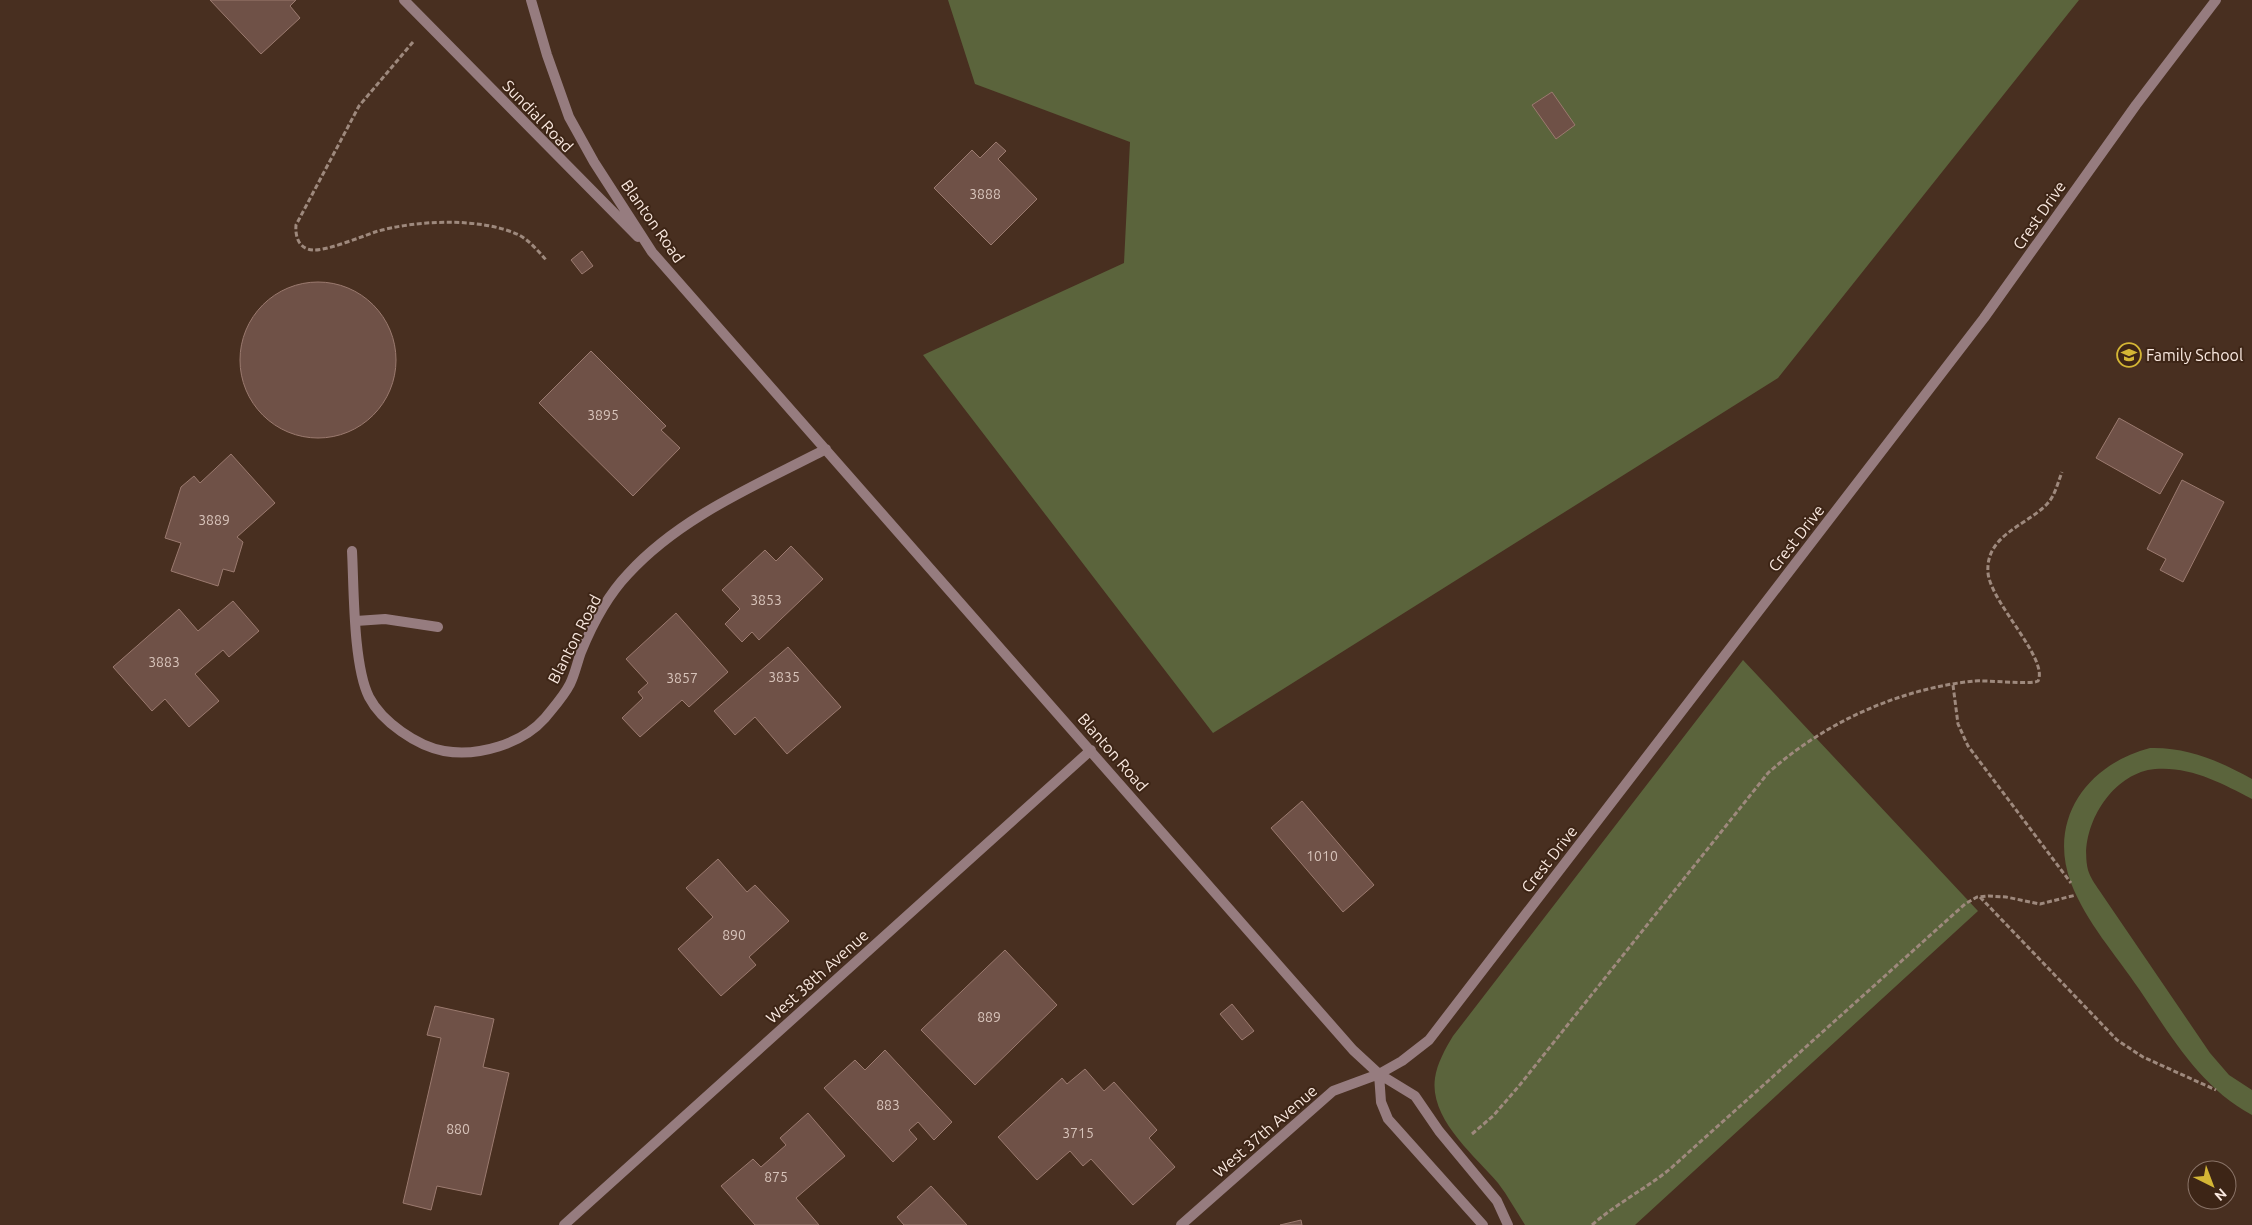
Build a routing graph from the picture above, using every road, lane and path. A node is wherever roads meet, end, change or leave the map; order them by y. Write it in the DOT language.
graph roads {
  1 [pos="404,0"];
  2 [pos="531,0"];
  3 [pos="2216,0"];
  4 [pos="428,25"];
  5 [pos="652,252"];
  6 [pos="547,261"];
  7 [pos="826,449"];
  8 [pos="2062,472"];
  9 [pos="352,551"];
  10 [pos="356,621"];
  11 [pos="438,627"];
  12 [pos="1953,685"];
  13 [pos="1091,750"];
  14 [pos="2071,883"];
  15 [pos="2076,895"];
  16 [pos="1980,897"];
  17 [pos="1378,1074"];
  18 [pos="2216,1090"];
  19 [pos="1439,1131"];
  20 [pos="564,1225"];
  21 [pos="1181,1225"];
  22 [pos="1483,1225"];
  23 [pos="1508,1225"];
  24 [pos="1592,1225"];
  1 -- 4 [label="street, Sundial Road"];
  2 -- 5 [label="street, Blanton Road"];
  3 -- 17 [label="street, Crest Drive"];
  4 -- 5 [label="street, Sundial Road"];
  4 -- 6 [label="path"];
  5 -- 7 [label="street, Blanton Road"];
  7 -- 10 [label="street, Blanton Road"];
  7 -- 13 [label="street, Blanton Road"];
  8 -- 12 [label="path"];
  9 -- 10 [label="street, Blanton Road"];
  10 -- 11 [label="street"];
  12 -- 14 [label="path"];
  12 -- 19 [label="path"];
  13 -- 17 [label="street, Blanton Road"];
  13 -- 20 [label="street, West 38th Avenue"];
  15 -- 16 [label="path"];
  16 -- 18 [label="path"];
  16 -- 24 [label="path"];
  17 -- 19 [label="street, Blanton Road"];
  17 -- 21 [label="street, West 37th Avenue"];
  17 -- 22 [label="street"];
  19 -- 23 [label="street, Blanton Road"];
}
